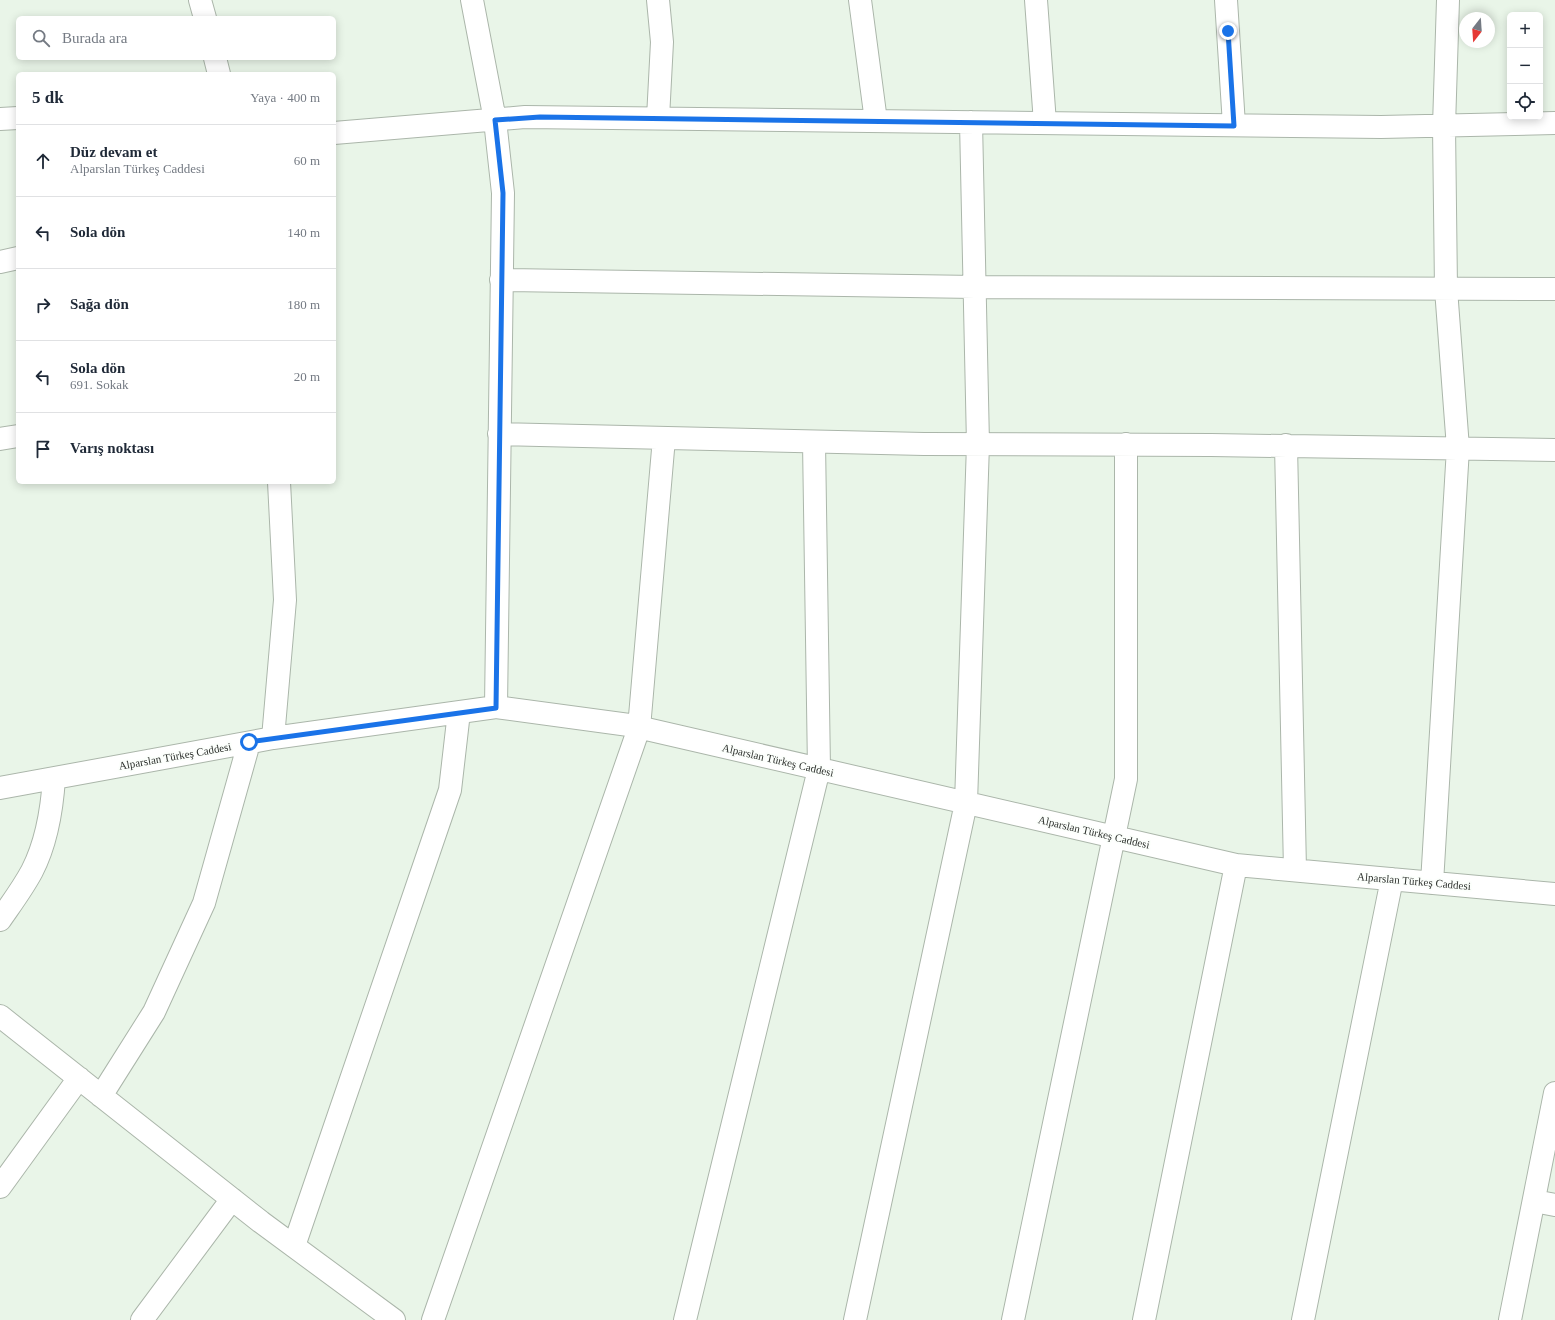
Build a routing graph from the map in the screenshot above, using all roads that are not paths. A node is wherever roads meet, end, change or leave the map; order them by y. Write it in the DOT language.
graph roads {
  1 [pos="200,0"];
  2 [pos="472,0"];
  3 [pos="658,0"];
  4 [pos="860,0"];
  5 [pos="1036,0"];
  6 [pos="1226,0"];
  7 [pos="1448,0"];
  8 [pos="204,16"];
  9 [pos="216,60"];
  10 [pos="218,72"];
  11 [pos="16,118"];
  12 [pos="658,118"];
  13 [pos="0,119"];
  14 [pos="495,120"];
  15 [pos="876,121"];
  16 [pos="971,122"];
  17 [pos="1045,123"];
  18 [pos="1555,123"];
  19 [pos="1234,126"];
  20 [pos="1444,126"];
  21 [pos="336,134"];
  22 [pos="16,258"];
  23 [pos="0,262"];
  24 [pos="501,280"];
  25 [pos="975,287"];
  26 [pos="1446,289"];
  27 [pos="1555,289"];
  28 [pos="499,434"];
  29 [pos="16,436"];
  30 [pos="0,438"];
  31 [pos="664,438"];
  32 [pos="814,442"];
  33 [pos="978,444"];
  34 [pos="1126,444"];
  35 [pos="1286,445"];
  36 [pos="1458,448"];
  37 [pos="1555,450"];
  38 [pos="279,484"];
  39 [pos="496,708"];
  40 [pos="459,712"];
  41 [pos="639,728"];
  42 [pos="273,738"];
  43 [pos="249,742"];
  44 [pos="819,769"];
  45 [pos="54,778"];
  46 [pos="0,788"];
  47 [pos="966,803"];
  48 [pos="1114,837"];
  49 [pos="1236,865"];
  50 [pos="1295,870"];
  51 [pos="1392,879"];
  52 [pos="1432,883"];
  53 [pos="1555,894"];
  54 [pos="0,920"];
  55 [pos="0,1016"];
  56 [pos="79,1078"];
  57 [pos="1555,1093"];
  58 [pos="101,1096"];
  59 [pos="0,1188"];
  60 [pos="232,1199"];
  61 [pos="1534,1201"];
  62 [pos="1555,1205"];
  63 [pos="294,1246"];
  64 [pos="142,1320"];
  65 [pos="394,1320"];
  66 [pos="433,1320"];
  67 [pos="685,1320"];
  68 [pos="855,1320"];
  69 [pos="1013,1320"];
  70 [pos="1144,1320"];
  71 [pos="1303,1320"];
  72 [pos="1510,1320"];
  1 -- 8 [label="street"];
  2 -- 14 [label="street"];
  3 -- 12 [label="street"];
  4 -- 15 [label="street"];
  5 -- 17 [label="street"];
  6 -- 19 [label="street"];
  7 -- 20 [label="street"];
  9 -- 10 [label="street"];
  11 -- 13 [label="street"];
  12 -- 14 [label="street"];
  12 -- 15 [label="street"];
  14 -- 21 [label="street"];
  14 -- 24 [label="street"];
  15 -- 16 [label="street"];
  16 -- 17 [label="street"];
  16 -- 25 [label="street"];
  17 -- 19 [label="street"];
  18 -- 20 [label="street"];
  19 -- 20 [label="street"];
  20 -- 26 [label="street"];
  22 -- 23 [label="street"];
  24 -- 25 [label="street"];
  24 -- 28 [label="street"];
  25 -- 26 [label="street"];
  25 -- 33 [label="street"];
  26 -- 27 [label="street"];
  26 -- 36 [label="street"];
  28 -- 31 [label="street"];
  28 -- 39 [label="street"];
  29 -- 30 [label="street"];
  31 -- 32 [label="street"];
  31 -- 41 [label="street"];
  32 -- 33 [label="street"];
  32 -- 44 [label="street"];
  33 -- 34 [label="street"];
  33 -- 47 [label="street"];
  34 -- 35 [label="street"];
  34 -- 48 [label="street"];
  35 -- 36 [label="street"];
  35 -- 50 [label="street"];
  36 -- 37 [label="street"];
  36 -- 52 [label="street"];
  38 -- 42 [label="street"];
  39 -- 40 [label="street, Alparslan Türkeş Caddesi"];
  39 -- 41 [label="street, Alparslan Türkeş Caddesi"];
  40 -- 42 [label="street, Alparslan Türkeş Caddesi"];
  40 -- 63 [label="street"];
  41 -- 44 [label="street, Alparslan Türkeş Caddesi"];
  41 -- 66 [label="street"];
  42 -- 43 [label="street, Alparslan Türkeş Caddesi"];
  43 -- 45 [label="street, Alparslan Türkeş Caddesi"];
  43 -- 58 [label="street"];
  44 -- 47 [label="street, Alparslan Türkeş Caddesi"];
  44 -- 67 [label="street"];
  45 -- 46 [label="street, Alparslan Türkeş Caddesi"];
  45 -- 54 [label="street"];
  47 -- 48 [label="street, Alparslan Türkeş Caddesi"];
  47 -- 68 [label="street"];
  48 -- 49 [label="street, Alparslan Türkeş Caddesi"];
  48 -- 69 [label="street"];
  49 -- 50 [label="street, Alparslan Türkeş Caddesi"];
  49 -- 70 [label="street"];
  50 -- 51 [label="street, Alparslan Türkeş Caddesi"];
  51 -- 52 [label="street, Alparslan Türkeş Caddesi"];
  51 -- 71 [label="street"];
  52 -- 53 [label="street, Alparslan Türkeş Caddesi"];
  55 -- 56 [label="street"];
  56 -- 58 [label="street"];
  56 -- 59 [label="street"];
  57 -- 61 [label="street"];
  58 -- 60 [label="street"];
  60 -- 63 [label="street"];
  60 -- 64 [label="street"];
  61 -- 62 [label="street"];
  61 -- 72 [label="street"];
  63 -- 65 [label="street"];
}
